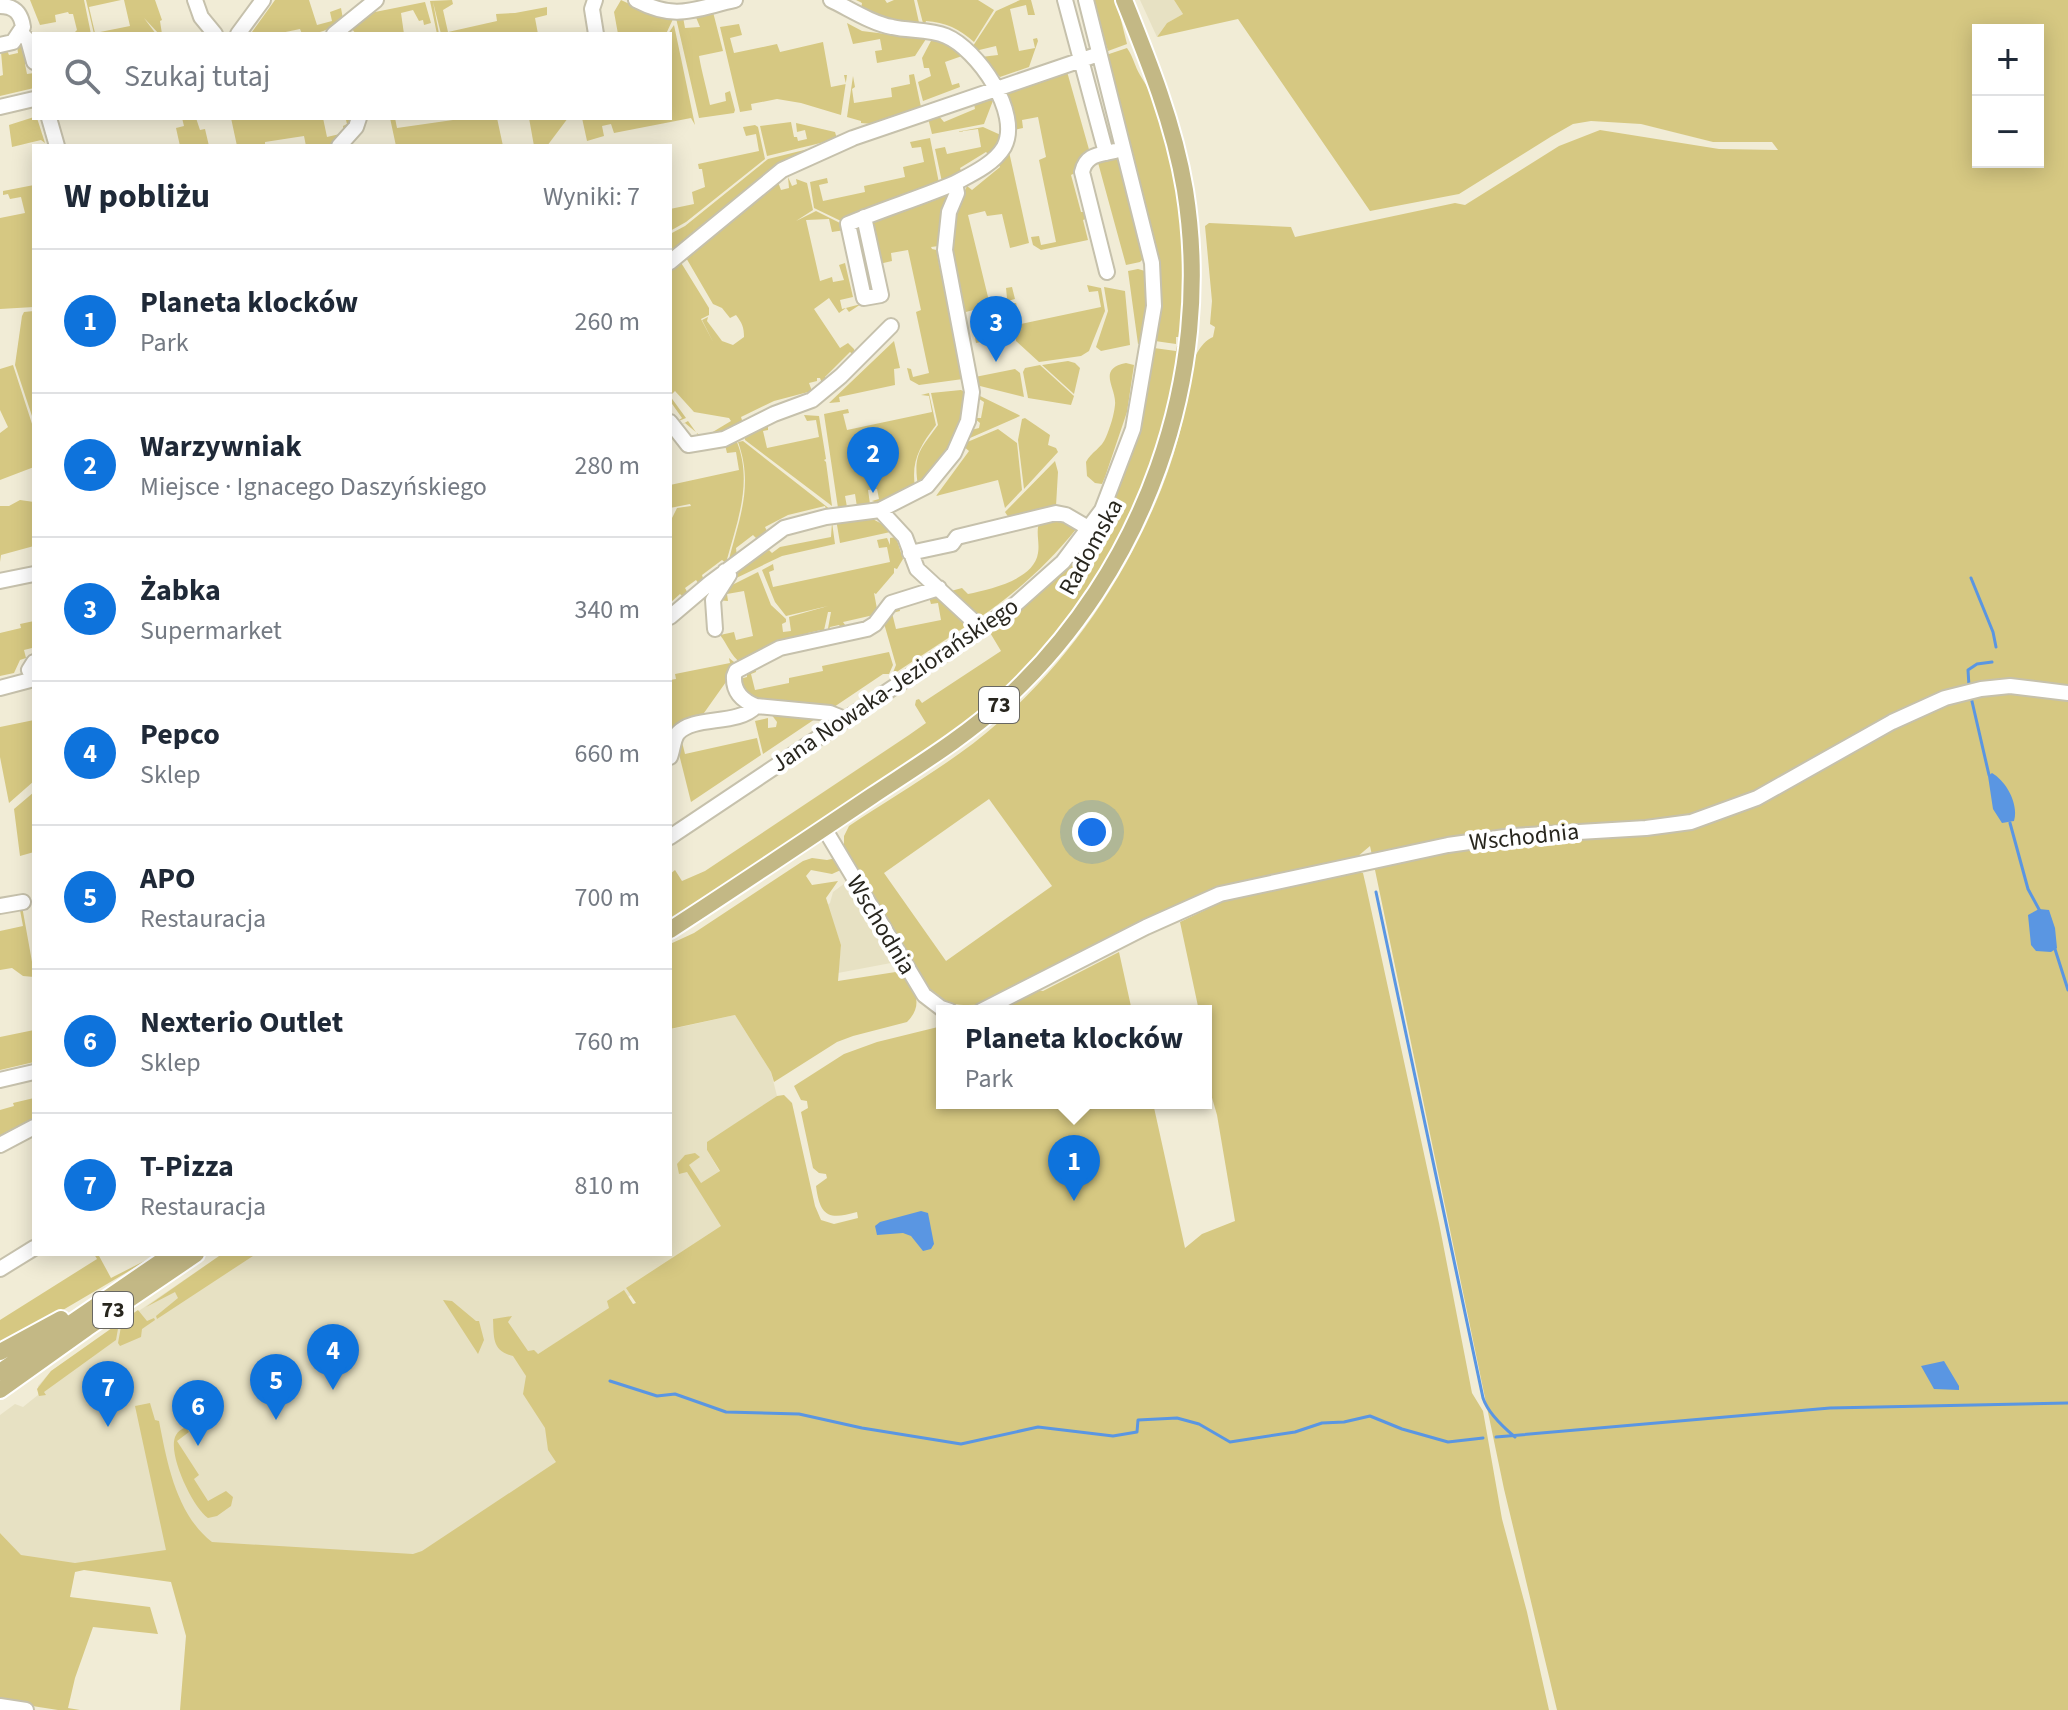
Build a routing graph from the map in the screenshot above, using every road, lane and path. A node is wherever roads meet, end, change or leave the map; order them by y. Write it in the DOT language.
graph roads {
  1 [pos="195,0"];
  2 [pos="263,0"];
  3 [pos="376,0"];
  4 [pos="595,0"];
  5 [pos="735,0"];
  6 [pos="831,0"];
  7 [pos="1065,0"];
  8 [pos="1086,0"];
  9 [pos="1124,0"];
  10 [pos="639,1"];
  11 [pos="697,4"];
  12 [pos="0,6"];
  13 [pos="213,32"];
  14 [pos="239,32"];
  15 [pos="337,32"];
  16 [pos="596,32"];
  17 [pos="21,33"];
  18 [pos="0,45"];
  19 [pos="1099,54"];
  20 [pos="32,55"];
  21 [pos="1082,58"];
  22 [pos="998,88"];
  23 [pos="32,99"];
  24 [pos="0,107"];
  25 [pos="50,120"];
  26 [pos="359,120"];
  27 [pos="56,144"];
  28 [pos="344,144"];
  29 [pos="1124,149"];
  30 [pos="1106,153"];
  31 [pos="955,183"];
  32 [pos="864,217"];
  33 [pos="672,260"];
  34 [pos="1107,272"];
  35 [pos="891,326"];
  36 [pos="672,425"];
  37 [pos="880,510"];
  38 [pos="1090,529"];
  39 [pos="910,553"];
  40 [pos="725,571"];
  41 [pos="32,574"];
  42 [pos="0,581"];
  43 [pos="939,588"];
  44 [pos="672,615"];
  45 [pos="715,629"];
  46 [pos="982,629"];
  47 [pos="32,680"];
  48 [pos="0,688"];
  49 [pos="2068,693"];
  50 [pos="756,706"];
  51 [pos="845,719"];
  52 [pos="672,749"];
  53 [pos="824,828"];
  54 [pos="672,836"];
  55 [pos="23,902"];
  56 [pos="0,906"];
  57 [pos="672,929"];
  58 [pos="938,1005"];
  59 [pos="993,1005"];
  60 [pos="32,1072"];
  61 [pos="0,1080"];
  62 [pos="32,1128"];
  63 [pos="0,1145"];
  64 [pos="32,1249"];
  65 [pos="169,1256"];
  66 [pos="193,1256"];
  67 [pos="0,1269"];
  68 [pos="102,1300"];
  69 [pos="0,1352"];
  70 [pos="0,1372"];
  71 [pos="0,1390"];
  72 [pos="0,1706"];
  73 [pos="26,1710"];
  1 -- 13 [label="street"];
  2 -- 14 [label="street"];
  3 -- 15 [label="street"];
  4 -- 16 [label="street"];
  5 -- 11 [label="street"];
  6 -- 22 [label="street"];
  7 -- 21 [label="street"];
  8 -- 19 [label="street, Jana Nowaka-Jeziorańskiego"];
  9 -- 53 [label="main road, Radomska / 73"];
  10 -- 11 [label="street"];
  12 -- 17 [label="street"];
  17 -- 18 [label="street"];
  17 -- 20 [label="street"];
  19 -- 21 [label="street"];
  19 -- 29 [label="street, Jana Nowaka-Jeziorańskiego"];
  21 -- 22 [label="street"];
  21 -- 30 [label="street"];
  22 -- 31 [label="street"];
  22 -- 33 [label="street"];
  23 -- 24 [label="street"];
  25 -- 27 [label="street"];
  26 -- 28 [label="street"];
  29 -- 30 [label="street"];
  29 -- 38 [label="street, Jana Nowaka-Jeziorańskiego"];
  30 -- 34 [label="street"];
  31 -- 32 [label="street"];
  31 -- 37 [label="street"];
  32 -- 32 [label="street"];
  35 -- 36 [label="street"];
  37 -- 39 [label="street"];
  37 -- 40 [label="street"];
  38 -- 39 [label="street"];
  38 -- 46 [label="street, Jana Nowaka-Jeziorańskiego"];
  39 -- 43 [label="street"];
  40 -- 44 [label="street"];
  40 -- 45 [label="street"];
  41 -- 42 [label="street"];
  43 -- 46 [label="street"];
  43 -- 50 [label="street"];
  46 -- 51 [label="street, Jana Nowaka-Jeziorańskiego"];
  47 -- 48 [label="street"];
  49 -- 59 [label="street, Wschodnia"];
  50 -- 51 [label="street"];
  50 -- 52 [label="street"];
  51 -- 54 [label="street, Jana Nowaka-Jeziorańskiego"];
  53 -- 57 [label="main road, Radomska / 73"];
  53 -- 58 [label="street, Wschodnia"];
  55 -- 56 [label="street"];
  60 -- 61 [label="street"];
  62 -- 63 [label="street"];
  64 -- 67 [label="street"];
  65 -- 68 [label="main road, 73"];
  66 -- 71 [label="main road, 73"];
  68 -- 69 [label="main road"];
  68 -- 70 [label="main road, 73"];
  72 -- 73 [label="street"];
}
